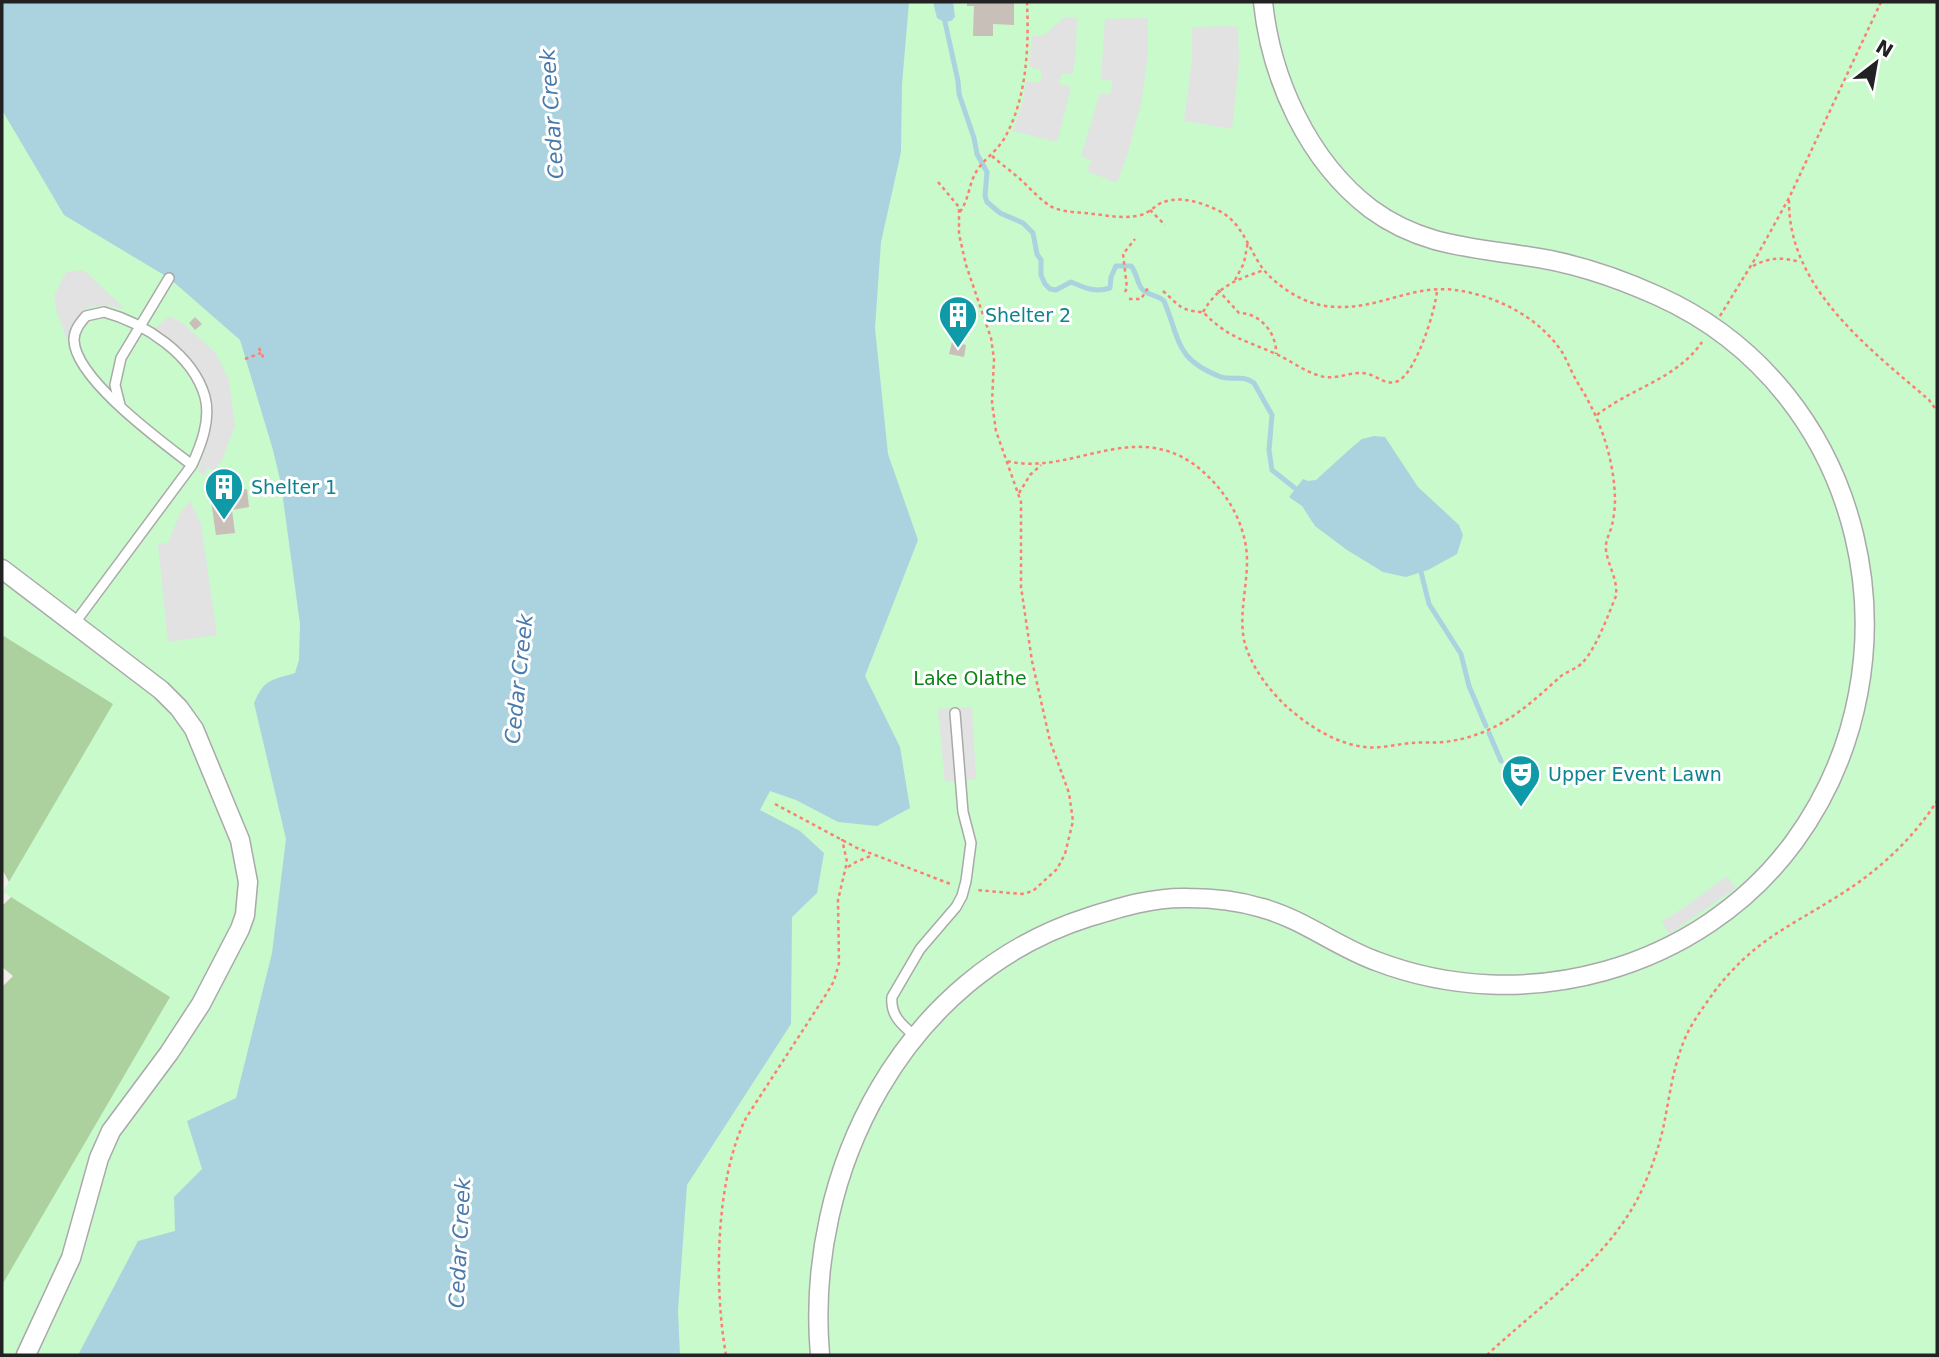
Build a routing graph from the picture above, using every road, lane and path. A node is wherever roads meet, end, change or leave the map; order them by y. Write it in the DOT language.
graph roads {
  1 [pos="1027,2"];
  2 [pos="1264,2"];
  3 [pos="1881,2"];
  4 [pos="992,156"];
  5 [pos="938,181"];
  6 [pos="1789,198"];
  7 [pos="1150,210"];
  8 [pos="960,212"];
  9 [pos="1166,225"];
  10 [pos="1135,239"];
  11 [pos="1248,241"];
  12 [pos="1801,262"];
  13 [pos="1750,267"];
  14 [pos="1264,270"];
  15 [pos="169,278"];
  16 [pos="1234,283"];
  17 [pos="1148,288"];
  18 [pos="1163,290"];
  19 [pos="1218,290"];
  20 [pos="1437,290"];
  21 [pos="1125,292"];
  22 [pos="1129,299"];
  23 [pos="1203,312"];
  24 [pos="1717,321"];
  25 [pos="140,327"];
  26 [pos="1707,335"];
  27 [pos="259,348"];
  28 [pos="261,353"];
  29 [pos="1276,354"];
  30 [pos="245,359"];
  31 [pos="264,359"];
  32 [pos="122,408"];
  33 [pos="1937,411"];
  34 [pos="1597,415"];
  35 [pos="1007,461"];
  36 [pos="1041,465"];
  37 [pos="192,466"];
  38 [pos="1019,493"];
  39 [pos="2,569"];
  40 [pos="74,624"];
  41 [pos="955,713"];
  42 [pos="1937,801"];
  43 [pos="775,804"];
  44 [pos="842,839"];
  45 [pos="873,855"];
  46 [pos="847,869"];
  47 [pos="957,887"];
  48 [pos="974,889"];
  49 [pos="916,1037"];
  50 [pos="26,1355"];
  51 [pos="726,1355"];
  52 [pos="820,1355"];
  53 [pos="1487,1355"];
  1 -- 4 [label="path"];
  2 -- 49 [label="street"];
  3 -- 6 [label="path"];
  4 -- 7 [label="path"];
  4 -- 8 [label="path"];
  5 -- 8 [label="path"];
  6 -- 12 [label="path"];
  6 -- 13 [label="path"];
  7 -- 9 [label="path"];
  7 -- 11 [label="path"];
  8 -- 35 [label="path"];
  10 -- 21 [label="path"];
  11 -- 14 [label="path"];
  11 -- 16 [label="path"];
  12 -- 13 [label="path"];
  12 -- 33 [label="path"];
  13 -- 24 [label="path"];
  14 -- 16 [label="path"];
  14 -- 20 [label="path"];
  15 -- 25 [label="lane"];
  16 -- 19 [label="path"];
  17 -- 22 [label="path"];
  18 -- 23 [label="path"];
  19 -- 23 [label="path"];
  19 -- 29 [label="path"];
  20 -- 29 [label="path"];
  20 -- 34 [label="path"];
  23 -- 29 [label="path"];
  25 -- 32 [label="lane"];
  25 -- 32 [label="lane"];
  25 -- 37 [label="lane"];
  26 -- 34 [label="path"];
  27 -- 28 [label="path"];
  28 -- 30 [label="path"];
  28 -- 31 [label="path"];
  32 -- 37 [label="lane"];
  34 -- 36 [label="path"];
  35 -- 36 [label="path"];
  35 -- 38 [label="path"];
  36 -- 38 [label="path"];
  37 -- 40 [label="lane"];
  38 -- 48 [label="path"];
  39 -- 40 [label="street"];
  40 -- 50 [label="street"];
  41 -- 49 [label="lane"];
  42 -- 53 [label="path"];
  43 -- 44 [label="path"];
  44 -- 45 [label="path"];
  44 -- 46 [label="path"];
  45 -- 46 [label="path"];
  45 -- 47 [label="path"];
  46 -- 51 [label="path"];
  49 -- 52 [label="street"];
}
